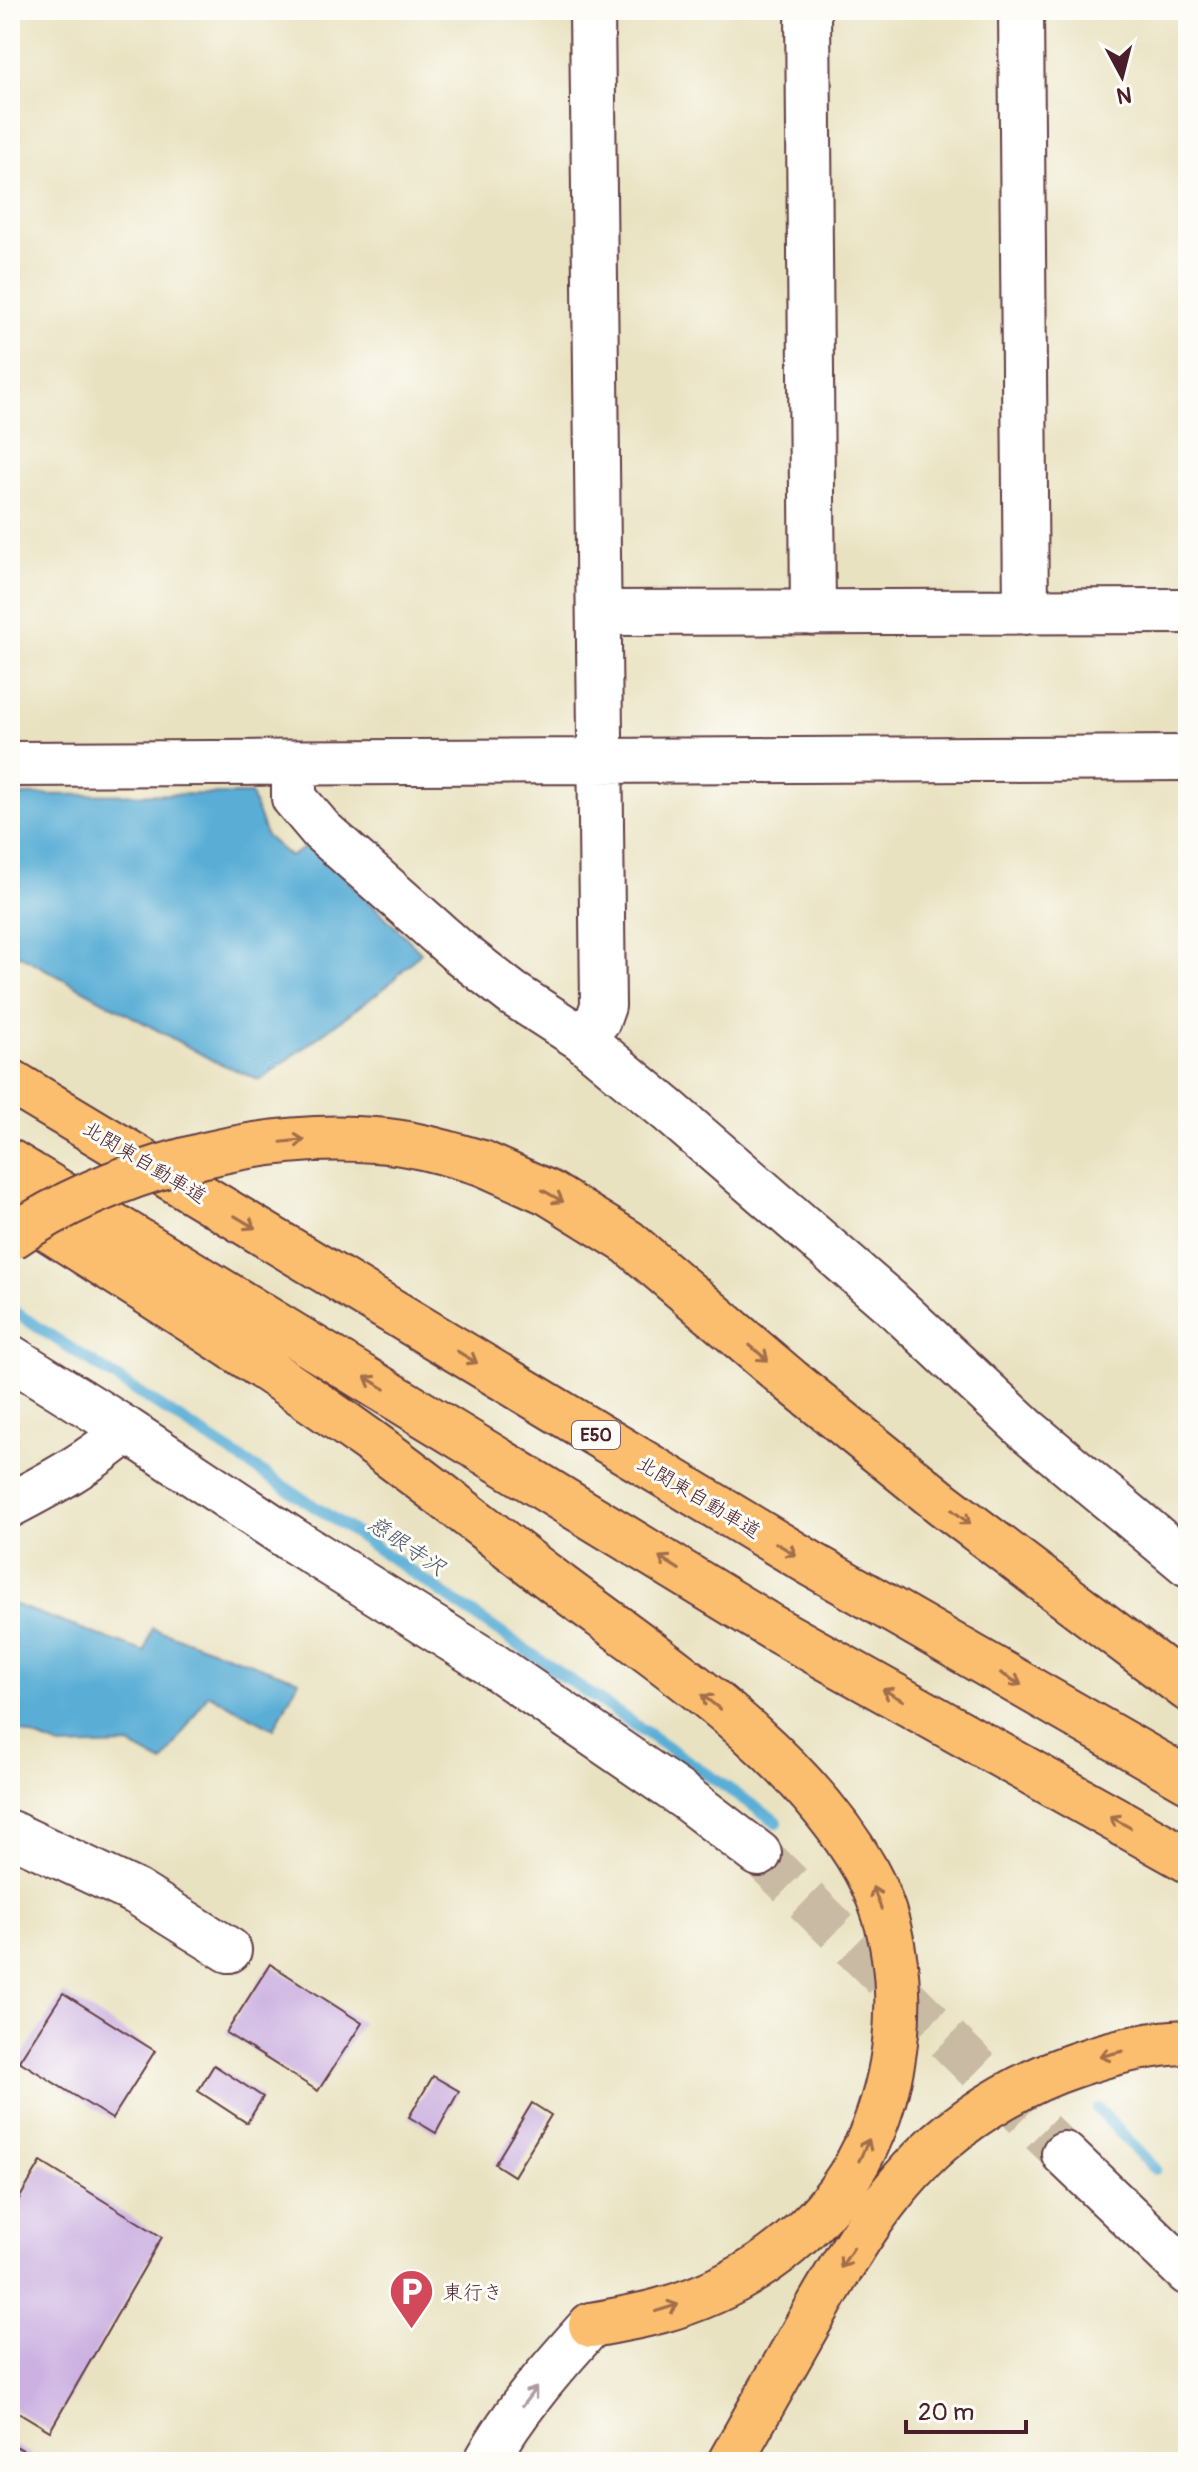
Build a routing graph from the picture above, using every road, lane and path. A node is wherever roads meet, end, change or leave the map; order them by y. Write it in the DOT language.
graph roads {
  1 [pos="592,10"];
  2 [pos="808,10"];
  3 [pos="1021,10"];
  4 [pos="1188,611"];
  5 [pos="1026,612"];
  6 [pos="599,613"];
  7 [pos="813,613"];
  8 [pos="1188,758"];
  9 [pos="599,761"];
  10 [pos="10,764"];
  11 [pos="294,764"];
  12 [pos="581,1038"];
  13 [pos="10,1081"];
  14 [pos="10,1162"];
  15 [pos="10,1205"];
  16 [pos="10,1238"];
  17 [pos="10,1357"];
  18 [pos="127,1430"];
  19 [pos="10,1505"];
  20 [pos="1188,1564"];
  21 [pos="1188,1689"];
  22 [pos="1188,1780"];
  23 [pos="10,1833"];
  24 [pos="759,1854"];
  25 [pos="1188,1860"];
  26 [pos="229,1950"];
  27 [pos="1188,2042"];
  28 [pos="1064,2154"];
  29 [pos="1188,2273"];
  30 [pos="591,2325"];
  31 [pos="486,2462"];
  32 [pos="730,2462"];
  1 -- 6 [label="street"];
  2 -- 7 [label="street"];
  3 -- 5 [label="street"];
  4 -- 5 [label="street"];
  5 -- 7 [label="street"];
  6 -- 7 [label="street"];
  6 -- 9 [label="street"];
  8 -- 9 [label="street"];
  9 -- 11 [label="street"];
  9 -- 12 [label="street"];
  10 -- 11 [label="street"];
  11 -- 12 [label="street"];
  12 -- 20 [label="street"];
  13 -- 22 [label="highway, 北関東自動車道 / E50, one-way"];
  25 -- 14 [label="highway, one-way"];
  30 -- 15 [label="highway, one-way"];
  16 -- 21 [label="highway, one-way, bridge"];
  17 -- 18 [label="street"];
  18 -- 19 [label="street"];
  18 -- 24 [label="street"];
  23 -- 26 [label="street"];
  27 -- 32 [label="highway, one-way"];
  28 -- 29 [label="street"];
  31 -- 30 [label="street, one-way"];
}
